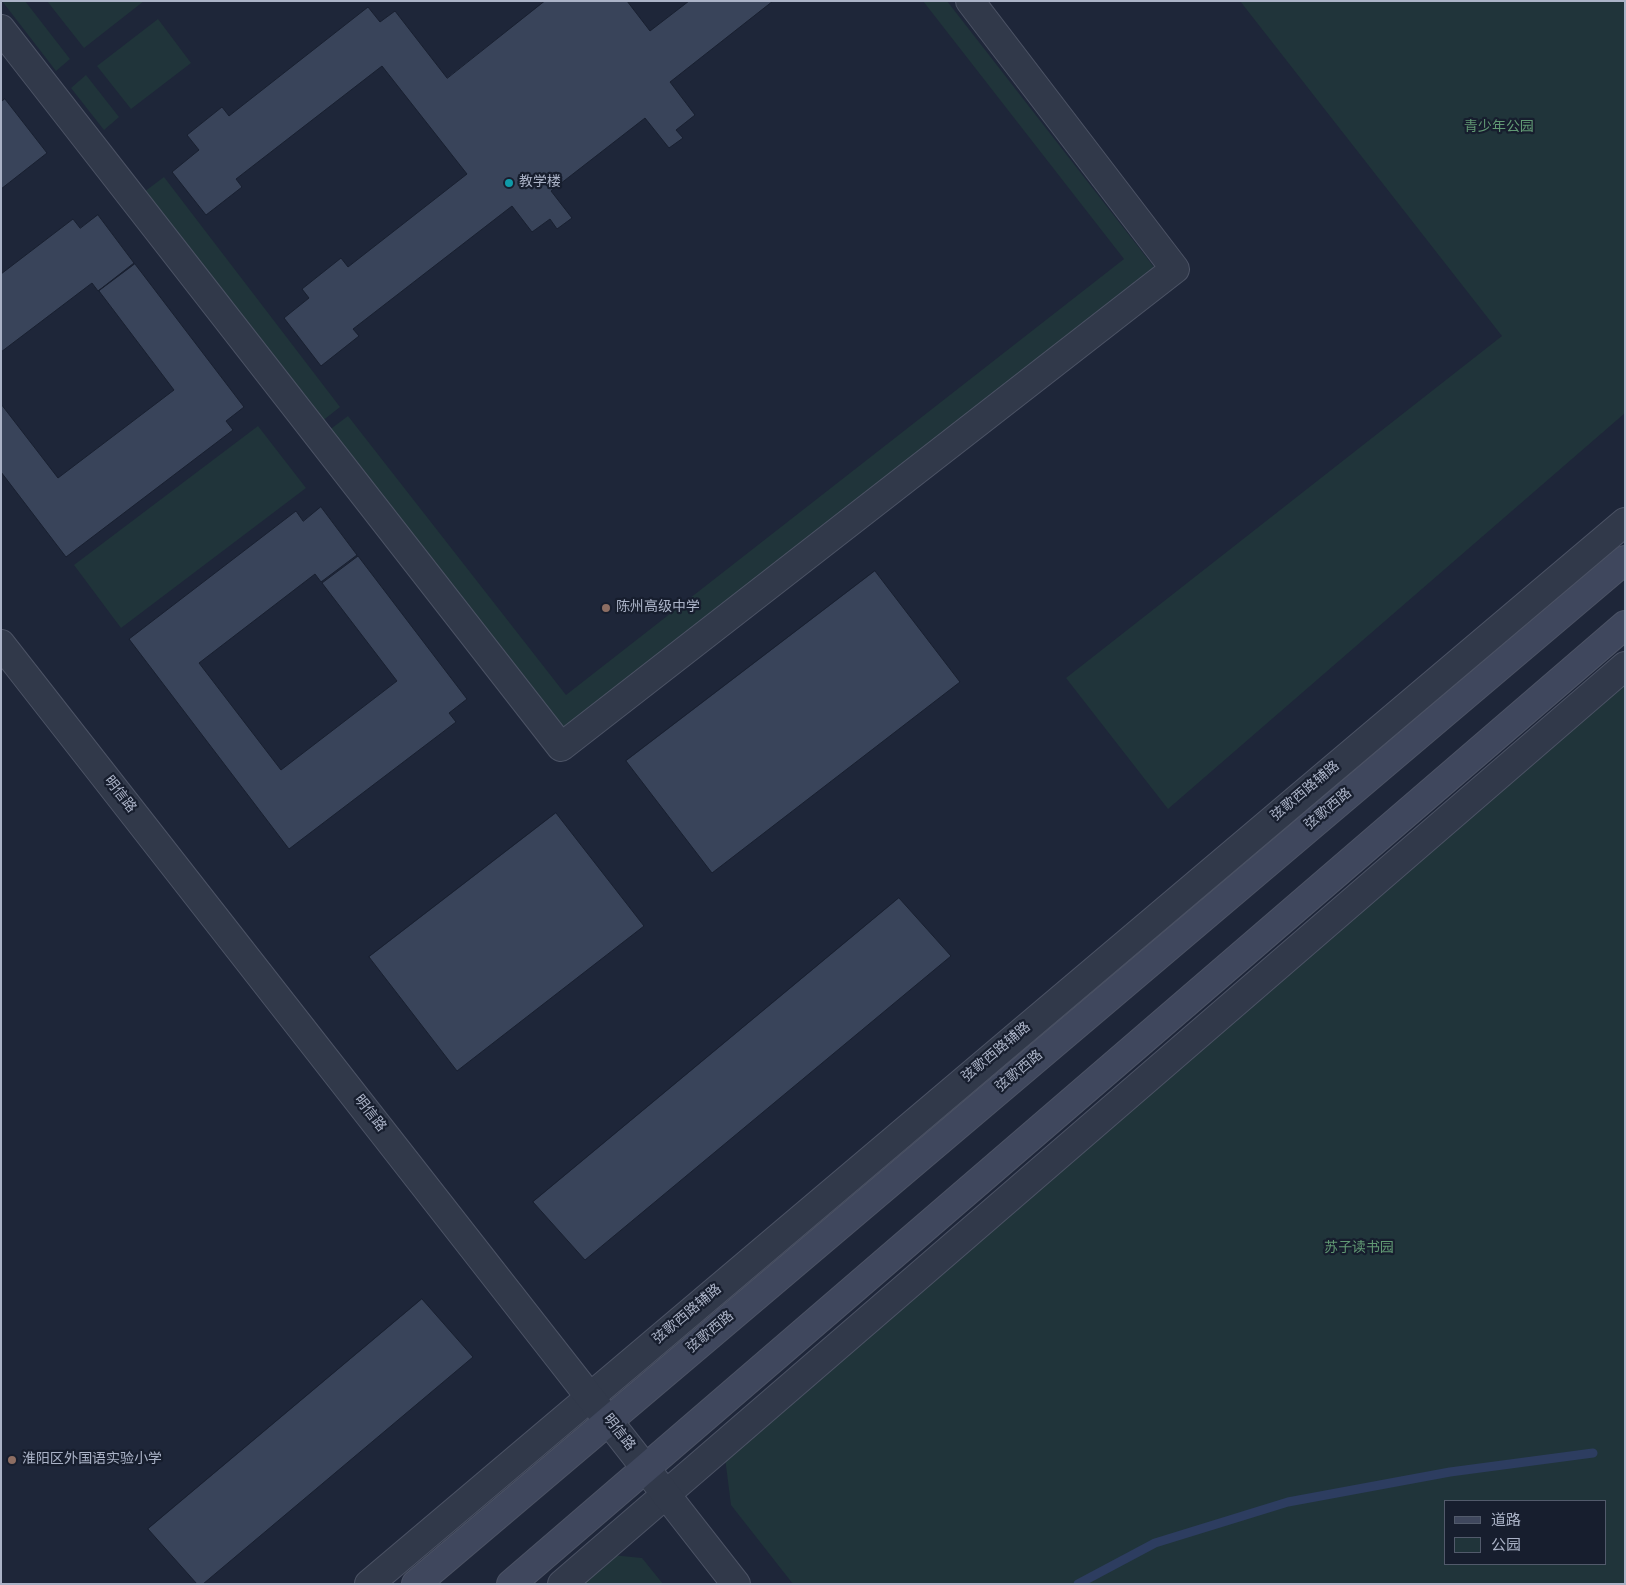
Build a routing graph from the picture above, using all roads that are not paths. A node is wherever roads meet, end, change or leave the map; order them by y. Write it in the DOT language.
graph roads {
  1 [pos="970,1"];
  2 [pos="1,28"];
  3 [pos="1625,522"];
  4 [pos="1625,560"];
  5 [pos="1625,625"];
  6 [pos="1,644"];
  7 [pos="1625,666"];
  8 [pos="590,1397"];
  9 [pos="608,1420"];
  10 [pos="646,1468"];
  11 [pos="666,1494"];
  12 [pos="369,1584"];
  13 [pos="416,1584"];
  14 [pos="511,1584"];
  15 [pos="562,1584"];
  16 [pos="736,1584"];
  1 -- 2 [label="street"];
  3 -- 8 [label="street, 弦歌西路辅路"];
  4 -- 9 [label="main road, 弦歌西路"];
  5 -- 10 [label="main road"];
  6 -- 8 [label="street, 明信路"];
  7 -- 11 [label="street"];
  8 -- 9 [label="street, 明信路"];
  8 -- 12 [label="street, 弦歌西路辅路"];
  9 -- 10 [label="street, 明信路"];
  9 -- 13 [label="main road, 弦歌西路"];
  10 -- 11 [label="street, 明信路"];
  10 -- 14 [label="main road"];
  11 -- 15 [label="street"];
  11 -- 16 [label="street, 明信路"];
}
